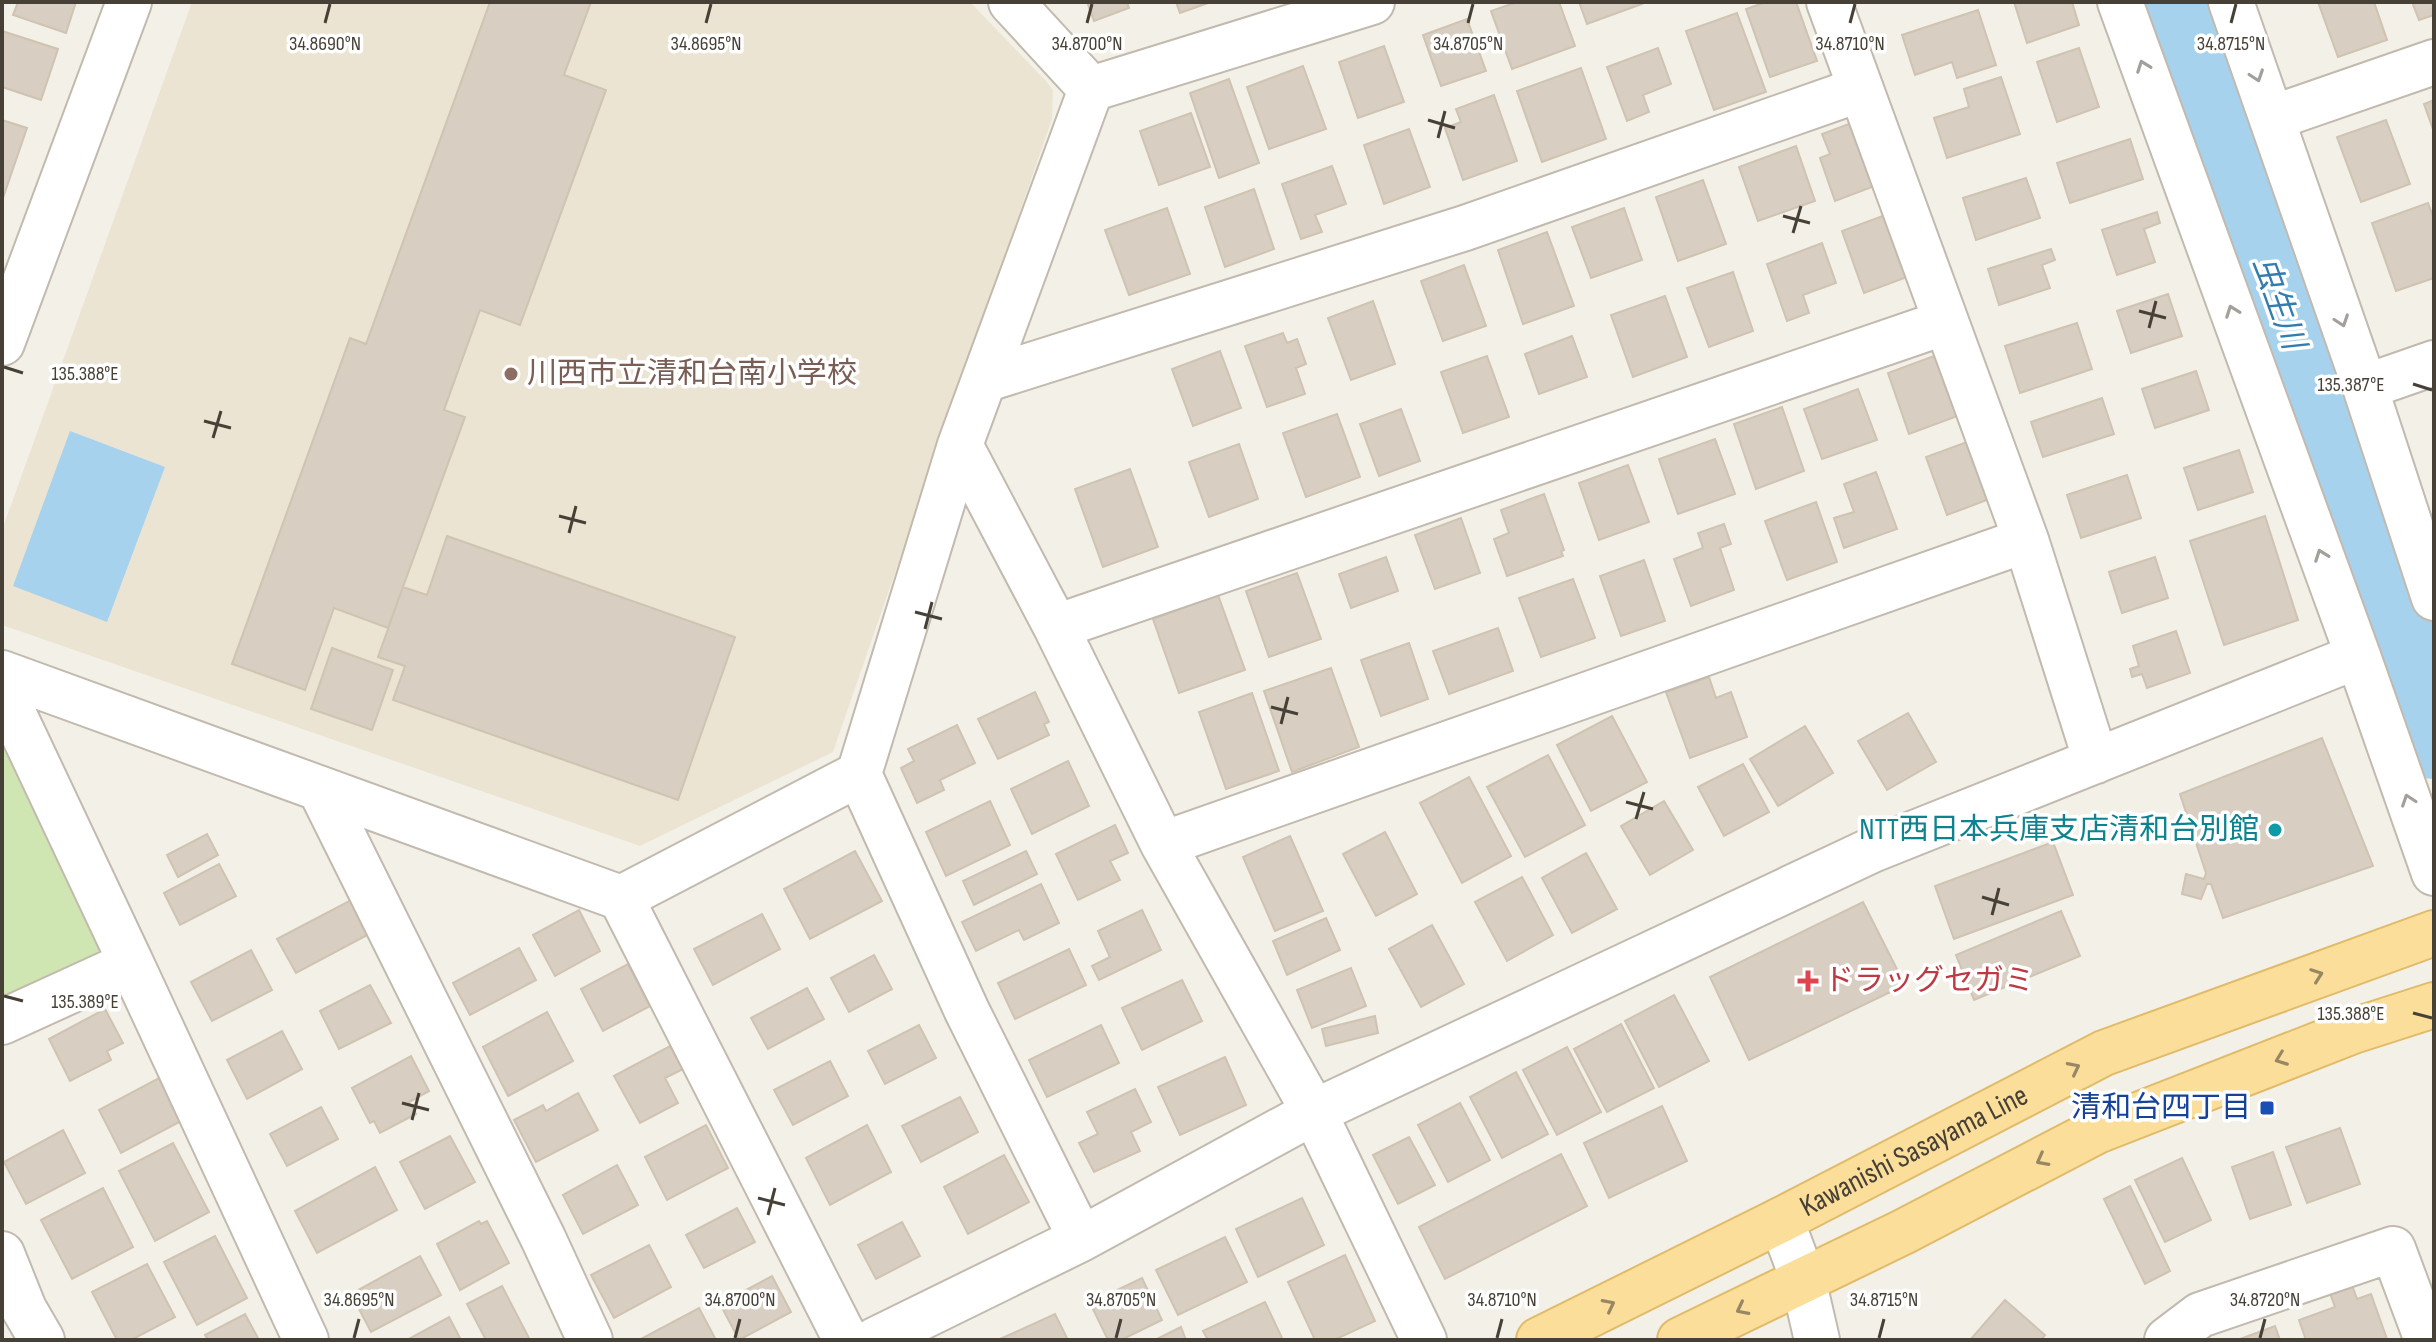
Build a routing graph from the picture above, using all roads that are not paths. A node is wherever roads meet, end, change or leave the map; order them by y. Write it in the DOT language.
graph roads {
  1 [pos="129,2"];
  2 [pos="1011,2"];
  3 [pos="1372,2"];
  4 [pos="1829,2"];
  5 [pos="2120,2"];
  6 [pos="2231,2"];
  7 [pos="2434,62"];
  8 [pos="1091,89"];
  9 [pos="1861,89"];
  10 [pos="2272,118"];
  11 [pos="19,242"];
  12 [pos="1946,322"];
  13 [pos="2,343"];
  14 [pos="2434,363"];
  15 [pos="984,380"];
  16 [pos="2365,387"];
  17 [pos="960,445"];
  18 [pos="2026,540"];
  19 [pos="2434,598"];
  20 [pos="1056,627"];
  21 [pos="2358,656"];
  22 [pos="2,673"];
  23 [pos="2,689"];
  24 [pos="2096,761"];
  25 [pos="859,774"];
  26 [pos="320,789"];
  27 [pos="1163,844"];
  28 [pos="2434,873"];
  29 [pos="621,898"];
  30 [pos="2434,933"];
  31 [pos="131,963"];
  32 [pos="2434,1005"];
  33 [pos="2,1022"];
  34 [pos="1314,1112"];
  35 [pos="1781,1220"];
  36 [pos="1081,1239"];
  37 [pos="2,1254"];
  38 [pos="1803,1279"];
  39 [pos="42,1340"];
  40 [pos="306,1340"];
  41 [pos="590,1340"];
  42 [pos="846,1340"];
  43 [pos="875,1340"];
  44 [pos="1424,1340"];
  45 [pos="1539,1340"];
  46 [pos="1680,1340"];
  47 [pos="1817,1340"];
  48 [pos="2167,1340"];
  49 [pos="2427,1340"];
  1 -- 11 [label="street"];
  2 -- 8 [label="street"];
  3 -- 8 [label="street"];
  4 -- 9 [label="street"];
  21 -- 5 [label="street, one-way"];
  6 -- 10 [label="street, one-way"];
  7 -- 10 [label="street"];
  8 -- 15 [label="street"];
  9 -- 12 [label="street"];
  9 -- 15 [label="street"];
  10 -- 16 [label="street, one-way"];
  11 -- 13 [label="street"];
  12 -- 18 [label="street"];
  12 -- 20 [label="street"];
  14 -- 16 [label="street"];
  15 -- 17 [label="street"];
  16 -- 19 [label="street"];
  17 -- 20 [label="street"];
  17 -- 25 [label="street"];
  18 -- 24 [label="street"];
  18 -- 27 [label="street"];
  20 -- 27 [label="street"];
  21 -- 24 [label="street"];
  28 -- 21 [label="street, one-way"];
  22 -- 26 [label="street"];
  23 -- 31 [label="street"];
  24 -- 34 [label="street"];
  25 -- 29 [label="street"];
  25 -- 36 [label="street"];
  26 -- 29 [label="street"];
  26 -- 41 [label="street"];
  27 -- 34 [label="street"];
  29 -- 42 [label="street"];
  35 -- 30 [label="main road, Kawanishi Sasayama Line, one-way"];
  31 -- 33 [label="street"];
  31 -- 40 [label="street"];
  32 -- 38 [label="main road, one-way"];
  34 -- 36 [label="street"];
  34 -- 44 [label="street"];
  35 -- 38 [label="street"];
  45 -- 35 [label="main road, Kawanishi Sasayama Line, one-way"];
  36 -- 43 [label="street"];
  37 -- 39 [label="street"];
  38 -- 46 [label="main road, one-way"];
  38 -- 47 [label="street"];
  48 -- 49 [label="street"];
}
